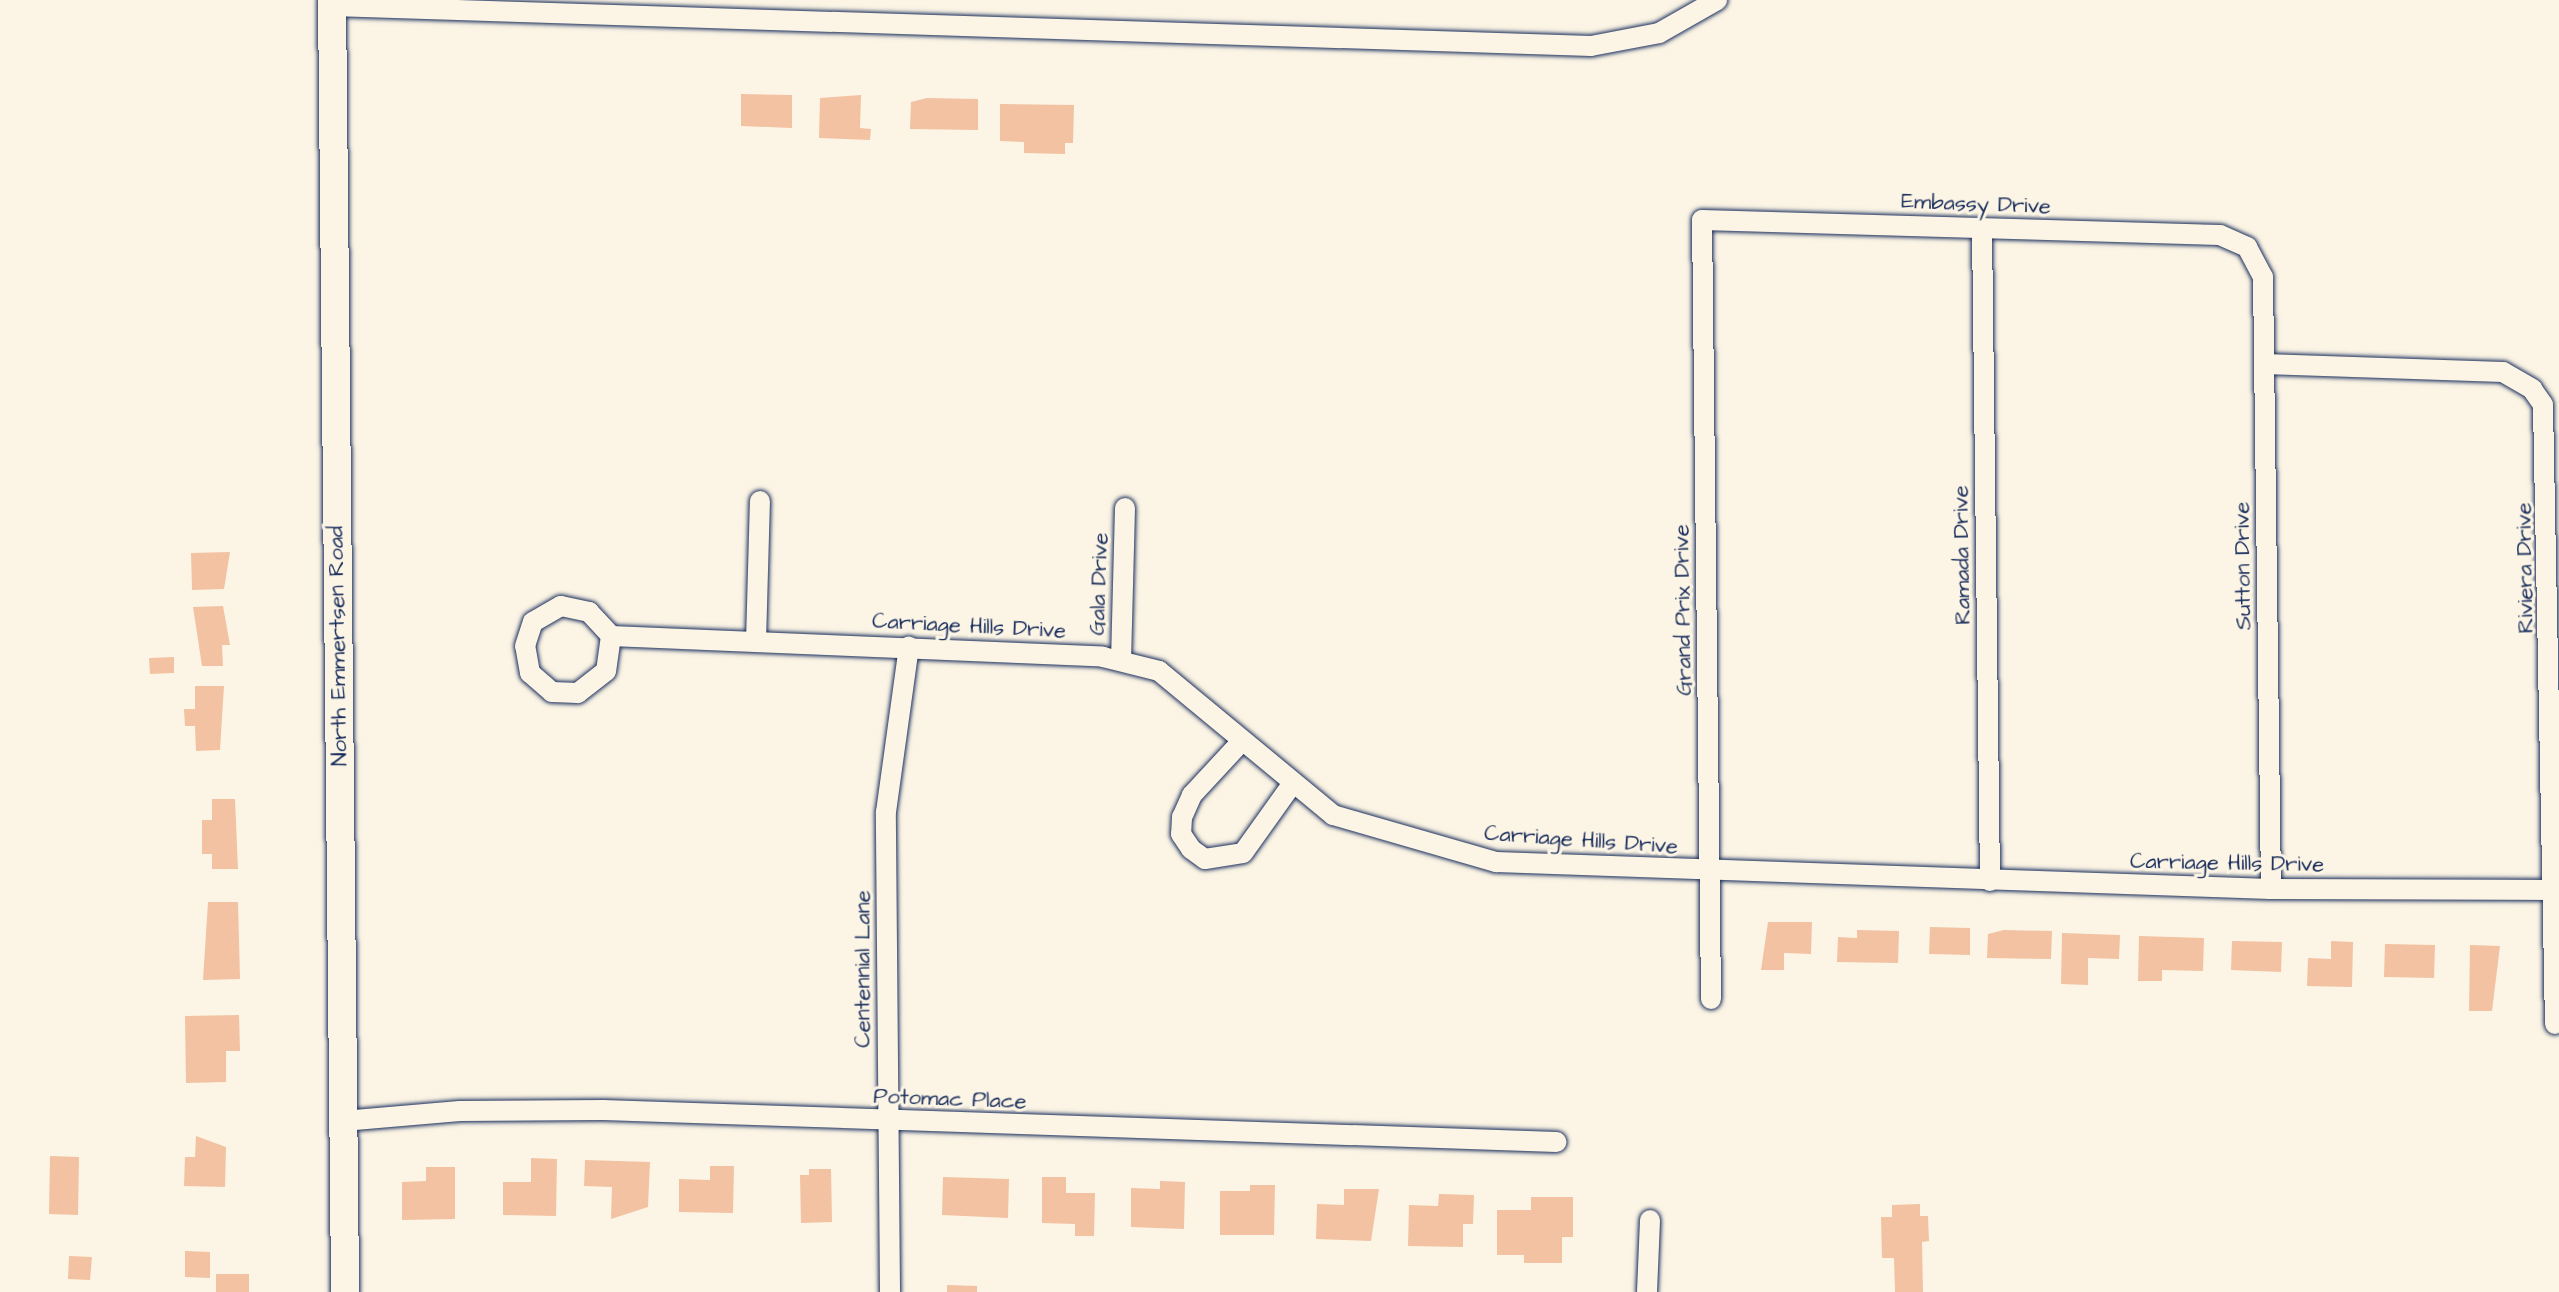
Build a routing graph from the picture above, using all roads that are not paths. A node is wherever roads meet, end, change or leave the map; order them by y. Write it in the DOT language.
graph roads {
  1 [pos="1717,0"];
  2 [pos="332,3"];
  3 [pos="1702,220"];
  4 [pos="1982,228"];
  5 [pos="2247,247"];
  6 [pos="2264,364"];
  7 [pos="760,501"];
  8 [pos="1125,508"];
  9 [pos="611,636"];
  10 [pos="756,642"];
  11 [pos="909,647"];
  12 [pos="1121,661"];
  13 [pos="1242,741"];
  14 [pos="1293,783"];
  15 [pos="1710,873"];
  16 [pos="1990,881"];
  17 [pos="2271,889"];
  18 [pos="2556,892"];
  19 [pos="1711,999"];
  20 [pos="2555,1024"];
  21 [pos="343,1121"];
  22 [pos="888,1121"];
  23 [pos="1556,1142"];
  24 [pos="1650,1220"];
  25 [pos="345,1292"];
  26 [pos="890,1292"];
  27 [pos="1647,1292"];
  1 -- 2 [label="street"];
  2 -- 21 [label="street, North Emmertsen Road"];
  3 -- 4 [label="street, Embassy Drive"];
  3 -- 15 [label="street, Grand Prix Drive"];
  4 -- 5 [label="street, Embassy Drive"];
  4 -- 16 [label="street, Ramada Drive"];
  5 -- 6 [label="street, Sutton Drive"];
  6 -- 17 [label="street, Sutton Drive"];
  6 -- 18 [label="street, Riviera Drive"];
  7 -- 10 [label="street"];
  8 -- 12 [label="street, Gala Drive"];
  9 -- 9 [label="street"];
  9 -- 10 [label="street, Carriage Hills Drive"];
  10 -- 11 [label="street, Carriage Hills Drive"];
  11 -- 12 [label="street, Carriage Hills Drive"];
  11 -- 22 [label="street, Centennial Lane"];
  12 -- 13 [label="street, Carriage Hills Drive"];
  13 -- 14 [label="street, Carriage Hills Drive"];
  13 -- 14 [label="street"];
  14 -- 15 [label="street, Carriage Hills Drive"];
  15 -- 16 [label="street, Carriage Hills Drive"];
  15 -- 19 [label="street, Grand Prix Drive"];
  16 -- 17 [label="street, Carriage Hills Drive"];
  17 -- 18 [label="street, Carriage Hills Drive"];
  18 -- 20 [label="street, Riviera Drive"];
  21 -- 22 [label="street, Potomac Place"];
  21 -- 25 [label="street, North Emmertsen Road"];
  22 -- 23 [label="street, Potomac Place"];
  22 -- 26 [label="street, Centennial Lane"];
  24 -- 27 [label="street"];
}
